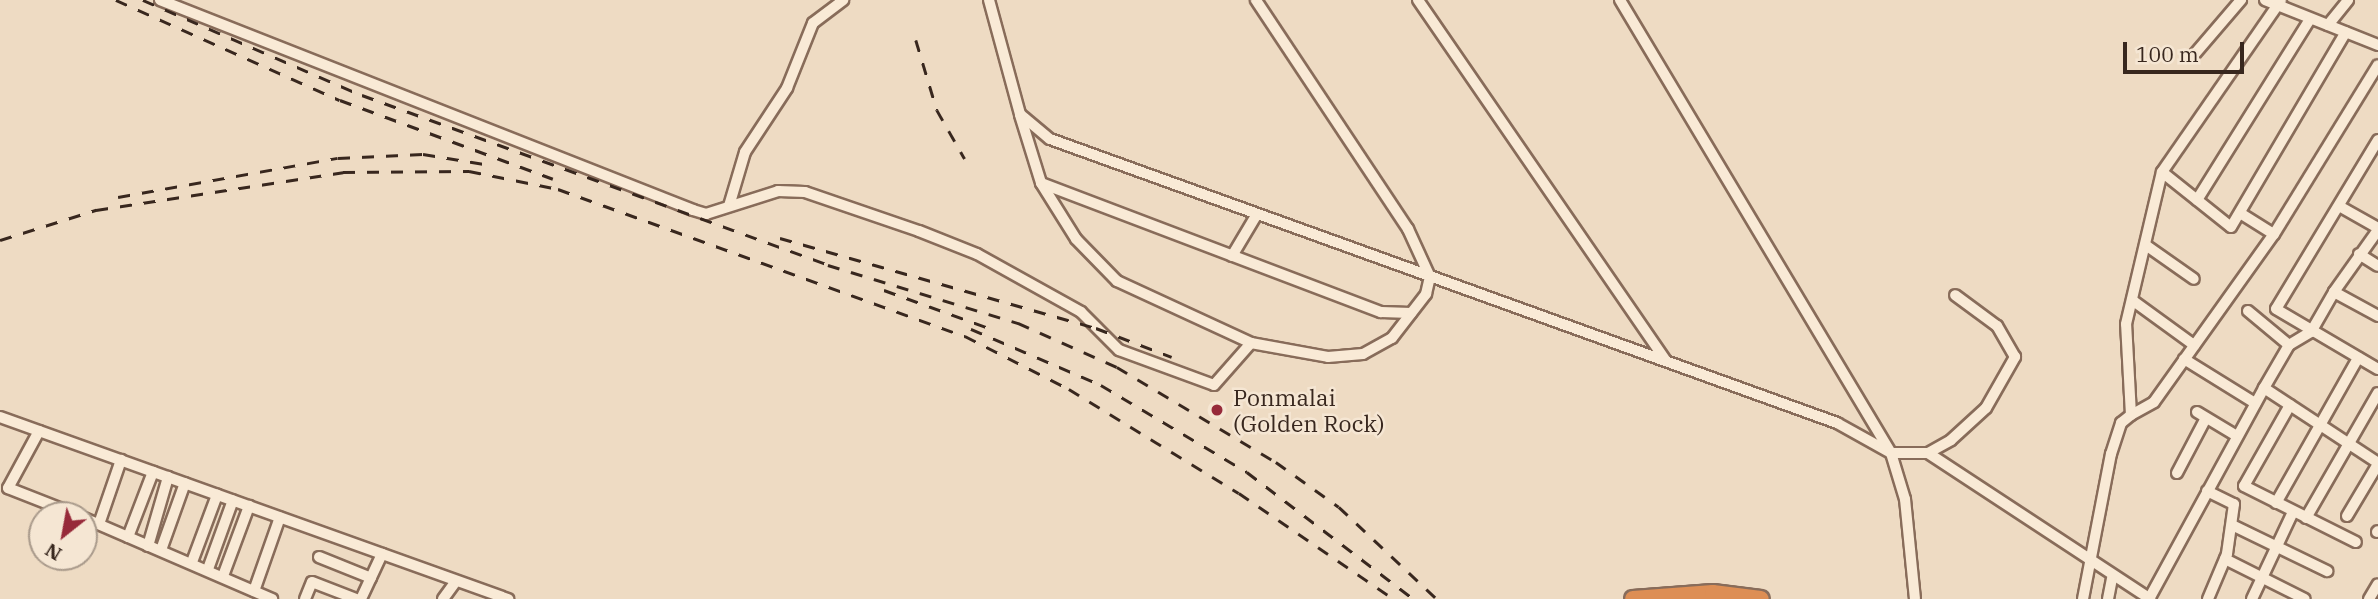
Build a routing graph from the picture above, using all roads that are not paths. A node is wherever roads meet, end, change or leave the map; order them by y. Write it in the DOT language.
graph roads {
  1 [pos="160,0"];
  2 [pos="843,0"];
  3 [pos="989,0"];
  4 [pos="1256,0"];
  5 [pos="1418,0"];
  6 [pos="1620,0"];
  7 [pos="2241,0"];
  8 [pos="2265,0"];
  9 [pos="2348,0"];
  10 [pos="2280,3"];
  11 [pos="2310,19"];
  12 [pos="2328,25"];
  13 [pos="2346,32"];
  14 [pos="2378,45"];
  15 [pos="2193,57"];
  16 [pos="2378,65"];
  17 [pos="1020,114"];
  18 [pos="2378,139"];
  19 [pos="2162,172"];
  20 [pos="1041,183"];
  21 [pos="2197,200"];
  22 [pos="729,206"];
  23 [pos="2339,206"];
  24 [pos="2240,213"];
  25 [pos="1257,214"];
  26 [pos="2378,229"];
  27 [pos="2274,234"];
  28 [pos="2147,246"];
  29 [pos="2359,254"];
  30 [pos="1232,256"];
  31 [pos="2378,266"];
  32 [pos="1430,276"];
  33 [pos="2194,279"];
  34 [pos="2334,292"];
  35 [pos="1955,295"];
  36 [pos="2132,300"];
  37 [pos="2248,311"];
  38 [pos="1411,313"];
  39 [pos="2378,316"];
  40 [pos="2311,332"];
  41 [pos="1251,343"];
  42 [pos="2194,345"];
  43 [pos="2289,345"];
  44 [pos="2358,358"];
  45 [pos="2184,359"];
  46 [pos="1667,361"];
  47 [pos="2378,369"];
  48 [pos="2264,388"];
  49 [pos="2378,393"];
  50 [pos="2255,403"];
  51 [pos="2290,405"];
  52 [pos="2131,415"];
  53 [pos="0,417"];
  54 [pos="2321,425"];
  55 [pos="39,431"];
  56 [pos="2237,436"];
  57 [pos="2350,444"];
  58 [pos="1891,453"];
  59 [pos="1928,453"];
  60 [pos="121,460"];
  61 [pos="2378,463"];
  62 [pos="153,472"];
  63 [pos="2177,473"];
  64 [pos="168,477"];
  65 [pos="185,483"];
  66 [pos="2244,486"];
  67 [pos="2207,491"];
  68 [pos="217,495"];
  69 [pos="233,500"];
  70 [pos="41,501"];
  71 [pos="2276,503"];
  72 [pos="2234,504"];
  73 [pos="248,506"];
  74 [pos="2293,512"];
  75 [pos="2347,516"];
  76 [pos="279,517"];
  77 [pos="2306,518"];
  78 [pos="99,524"];
  79 [pos="2232,525"];
  80 [pos="128,537"];
  81 [pos="2356,542"];
  82 [pos="2277,545"];
  83 [pos="148,546"];
  84 [pos="161,550"];
  85 [pos="382,554"];
  86 [pos="319,557"];
  87 [pos="2225,559"];
  88 [pos="192,562"];
  89 [pos="2089,563"];
  90 [pos="208,569"];
  91 [pos="2327,571"];
  92 [pos="223,576"];
  93 [pos="371,578"];
  94 [pos="2112,578"];
  95 [pos="2262,578"];
  96 [pos="456,580"];
  97 [pos="2378,584"];
  98 [pos="254,591"];
  99 [pos="489,596"];
  100 [pos="272,599"];
  101 [pos="305,599"];
  102 [pos="356,599"];
  103 [pos="361,599"];
  104 [pos="443,599"];
  105 [pos="508,599"];
  106 [pos="1633,599"];
  107 [pos="1761,599"];
  108 [pos="1915,599"];
  109 [pos="2083,599"];
  110 [pos="2108,599"];
  111 [pos="2149,599"];
  112 [pos="2208,599"];
  113 [pos="2252,599"];
  114 [pos="2305,599"];
  115 [pos="2369,599"];
  1 -- 22 [label="street"];
  2 -- 22 [label="street"];
  3 -- 17 [label="street"];
  4 -- 32 [label="street"];
  5 -- 46 [label="street"];
  6 -- 58 [label="street"];
  7 -- 15 [label="street"];
  8 -- 10 [label="street"];
  9 -- 12 [label="street"];
  10 -- 11 [label="street"];
  10 -- 19 [label="street"];
  11 -- 12 [label="street"];
  11 -- 21 [label="street"];
  12 -- 13 [label="street"];
  13 -- 14 [label="street"];
  13 -- 24 [label="street"];
  16 -- 27 [label="street"];
  17 -- 20 [label="street"];
  17 -- 25 [label="street"];
  18 -- 23 [label="street"];
  19 -- 21 [label="street"];
  19 -- 28 [label="street"];
  20 -- 30 [label="street"];
  20 -- 41 [label="street"];
  21 -- 24 [label="street"];
  22 -- 41 [label="street"];
  23 -- 26 [label="street"];
  23 -- 40 [label="street"];
  24 -- 27 [label="street"];
  25 -- 30 [label="street"];
  25 -- 32 [label="street"];
  26 -- 29 [label="street"];
  27 -- 42 [label="street"];
  28 -- 33 [label="street"];
  28 -- 36 [label="street"];
  29 -- 31 [label="street"];
  29 -- 34 [label="street"];
  30 -- 38 [label="street"];
  32 -- 38 [label="street"];
  32 -- 46 [label="street"];
  34 -- 39 [label="street"];
  34 -- 40 [label="street"];
  35 -- 59 [label="street"];
  36 -- 42 [label="street"];
  36 -- 52 [label="street"];
  37 -- 43 [label="street"];
  38 -- 41 [label="street"];
  40 -- 43 [label="street"];
  40 -- 44 [label="street"];
  42 -- 45 [label="street"];
  43 -- 48 [label="street"];
  44 -- 47 [label="street"];
  44 -- 54 [label="street"];
  45 -- 50 [label="street"];
  45 -- 52 [label="street"];
  46 -- 58 [label="street"];
  48 -- 50 [label="street"];
  48 -- 51 [label="street"];
  49 -- 57 [label="street"];
  50 -- 56 [label="street"];
  51 -- 54 [label="street"];
  51 -- 66 [label="street"];
  52 -- 89 [label="street"];
  53 -- 55 [label="street"];
  54 -- 57 [label="street"];
  54 -- 71 [label="street"];
  55 -- 60 [label="street"];
  55 -- 70 [label="street"];
  56 -- 63 [label="street"];
  56 -- 67 [label="street"];
  57 -- 61 [label="street"];
  57 -- 77 [label="street"];
  58 -- 59 [label="street"];
  58 -- 108 [label="street"];
  59 -- 89 [label="street"];
  60 -- 62 [label="street"];
  60 -- 78 [label="street"];
  61 -- 75 [label="street"];
  62 -- 64 [label="street"];
  62 -- 80 [label="street"];
  64 -- 65 [label="street"];
  64 -- 83 [label="street"];
  65 -- 68 [label="street"];
  65 -- 84 [label="street"];
  66 -- 71 [label="street"];
  66 -- 72 [label="street"];
  67 -- 72 [label="street"];
  67 -- 111 [label="street"];
  68 -- 69 [label="street"];
  68 -- 88 [label="street"];
  69 -- 73 [label="street"];
  69 -- 90 [label="street"];
  71 -- 74 [label="street"];
  72 -- 79 [label="street"];
  73 -- 76 [label="street"];
  73 -- 92 [label="street"];
  74 -- 77 [label="street"];
  74 -- 82 [label="street"];
  76 -- 85 [label="street"];
  76 -- 98 [label="street"];
  77 -- 81 [label="street"];
  78 -- 80 [label="street"];
  79 -- 82 [label="street"];
  79 -- 87 [label="street"];
  80 -- 83 [label="street"];
  82 -- 91 [label="street"];
  82 -- 95 [label="street"];
  83 -- 84 [label="street"];
  84 -- 88 [label="street"];
  85 -- 93 [label="street"];
  85 -- 96 [label="street"];
  86 -- 93 [label="street"];
  87 -- 95 [label="street"];
  87 -- 112 [label="street"];
  88 -- 90 [label="street"];
  89 -- 94 [label="street"];
  89 -- 109 [label="street"];
  90 -- 92 [label="street"];
  92 -- 98 [label="street"];
  93 -- 103 [label="street"];
  94 -- 110 [label="street"];
  94 -- 111 [label="street"];
  95 -- 113 [label="street"];
  95 -- 114 [label="street"];
  96 -- 99 [label="street"];
  96 -- 104 [label="street"];
  97 -- 115 [label="street"];
  98 -- 100 [label="street"];
  99 -- 105 [label="street"];
  101 -- 102 [label="street"];
  106 -- 107 [label="highway"];
}
